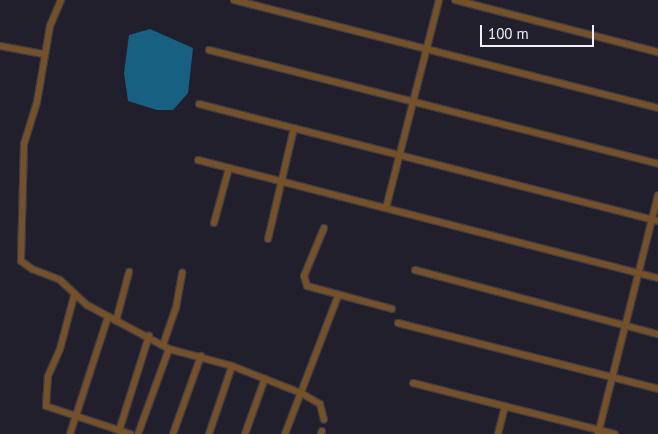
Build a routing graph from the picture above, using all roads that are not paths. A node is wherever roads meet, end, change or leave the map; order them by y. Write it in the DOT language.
graph roads {
  1 [pos="61,0"];
  2 [pos="234,0"];
  3 [pos="439,0"];
  4 [pos="455,0"];
  5 [pos="0,46"];
  6 [pos="426,49"];
  7 [pos="209,50"];
  8 [pos="658,52"];
  9 [pos="43,54"];
  10 [pos="413,102"];
  11 [pos="199,104"];
  12 [pos="658,108"];
  13 [pos="294,128"];
  14 [pos="400,155"];
  15 [pos="198,160"];
  16 [pos="658,164"];
  17 [pos="229,168"];
  18 [pos="282,182"];
  19 [pos="658,195"];
  20 [pos="386,208"];
  21 [pos="655,220"];
  22 [pos="214,223"];
  23 [pos="324,228"];
  24 [pos="268,239"];
  25 [pos="415,270"];
  26 [pos="129,272"];
  27 [pos="182,273"];
  28 [pos="638,273"];
  29 [pos="658,278"];
  30 [pos="74,296"];
  31 [pos="338,296"];
  32 [pos="392,309"];
  33 [pos="108,317"];
  34 [pos="116,321"];
  35 [pos="398,323"];
  36 [pos="625,325"];
  37 [pos="658,334"];
  38 [pos="149,336"];
  39 [pos="166,347"];
  40 [pos="201,356"];
  41 [pos="232,366"];
  42 [pos="612,377"];
  43 [pos="265,378"];
  44 [pos="413,383"];
  45 [pos="658,389"];
  46 [pos="300,393"];
  47 [pos="505,406"];
  48 [pos="76,417"];
  49 [pos="324,420"];
  50 [pos="105,431"];
  51 [pos="120,431"];
  52 [pos="598,432"];
  53 [pos="70,434"];
  54 [pos="130,434"];
  55 [pos="138,434"];
  56 [pos="174,434"];
  57 [pos="209,434"];
  58 [pos="245,434"];
  59 [pos="285,434"];
  60 [pos="498,434"];
  61 [pos="615,434"];
  1 -- 9 [label="street"];
  2 -- 6 [label="street"];
  3 -- 6 [label="street"];
  4 -- 8 [label="street"];
  5 -- 9 [label="street"];
  6 -- 10 [label="street"];
  6 -- 12 [label="street"];
  7 -- 10 [label="street"];
  9 -- 30 [label="street"];
  10 -- 14 [label="street"];
  10 -- 16 [label="street"];
  11 -- 13 [label="street"];
  13 -- 14 [label="street"];
  13 -- 18 [label="street"];
  14 -- 20 [label="street"];
  14 -- 21 [label="street"];
  15 -- 17 [label="street"];
  17 -- 18 [label="street"];
  17 -- 22 [label="street"];
  18 -- 20 [label="street"];
  18 -- 24 [label="street"];
  19 -- 21 [label="street"];
  20 -- 28 [label="street"];
  21 -- 28 [label="street"];
  23 -- 31 [label="street"];
  25 -- 36 [label="street"];
  26 -- 34 [label="street"];
  27 -- 39 [label="street"];
  28 -- 29 [label="street"];
  28 -- 36 [label="street"];
  30 -- 33 [label="street"];
  30 -- 48 [label="street"];
  31 -- 32 [label="street"];
  31 -- 46 [label="street"];
  33 -- 34 [label="street"];
  33 -- 48 [label="street"];
  34 -- 38 [label="street"];
  35 -- 42 [label="street"];
  36 -- 37 [label="street"];
  36 -- 42 [label="street"];
  38 -- 39 [label="street"];
  38 -- 51 [label="street"];
  39 -- 40 [label="street"];
  39 -- 55 [label="street"];
  40 -- 41 [label="street"];
  40 -- 56 [label="street"];
  41 -- 43 [label="street"];
  41 -- 57 [label="street"];
  42 -- 45 [label="street"];
  42 -- 52 [label="street"];
  43 -- 46 [label="street"];
  43 -- 58 [label="street"];
  44 -- 47 [label="street"];
  46 -- 49 [label="street"];
  46 -- 59 [label="street"];
  47 -- 52 [label="street"];
  47 -- 60 [label="street"];
  48 -- 50 [label="street"];
  48 -- 53 [label="street"];
  50 -- 51 [label="street"];
  51 -- 54 [label="street"];
  52 -- 61 [label="street"];
}
